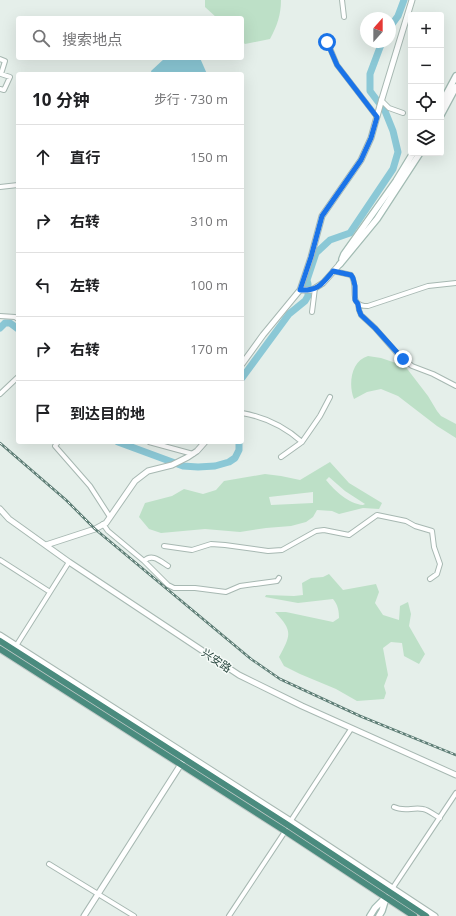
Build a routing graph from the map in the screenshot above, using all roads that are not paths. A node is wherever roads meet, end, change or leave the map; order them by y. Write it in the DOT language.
graph roads {
  1 [pos="342,0"];
  2 [pos="412,0"];
  3 [pos="344,17"];
  4 [pos="327,42"];
  5 [pos="0,59"];
  6 [pos="456,76"];
  7 [pos="456,87"];
  8 [pos="0,89"];
  9 [pos="444,98"];
  10 [pos="381,101"];
  11 [pos="444,109"];
  12 [pos="403,113"];
  13 [pos="377,117"];
  14 [pos="411,156"];
  15 [pos="418,156"];
  16 [pos="16,185"];
  17 [pos="0,187"];
  18 [pos="340,264"];
  19 [pos="333,271"];
  20 [pos="456,283"];
  21 [pos="308,290"];
  22 [pos="358,304"];
  23 [pos="312,312"];
  24 [pos="0,316"];
  25 [pos="16,318"];
  26 [pos="244,361"];
  27 [pos="16,379"];
  28 [pos="456,386"];
  29 [pos="0,394"];
  30 [pos="330,397"];
  31 [pos="244,414"];
  32 [pos="302,442"];
  33 [pos="56,444"];
  34 [pos="156,444"];
  35 [pos="203,444"];
  36 [pos="193,454"];
  37 [pos="282,457"];
  38 [pos="0,509"];
  39 [pos="110,517"];
  40 [pos="103,524"];
  41 [pos="46,545"];
  42 [pos="164,546"];
  43 [pos="0,560"];
  44 [pos="144,561"];
  45 [pos="70,562"];
  46 [pos="168,566"];
  47 [pos="279,578"];
  48 [pos="430,579"];
  49 [pos="50,592"];
  50 [pos="0,635"];
  51 [pos="0,641"];
  52 [pos="0,649"];
  53 [pos="13,650"];
  54 [pos="351,729"];
  55 [pos="183,762"];
  56 [pos="456,775"];
  57 [pos="456,793"];
  58 [pos="394,807"];
  59 [pos="440,818"];
  60 [pos="288,826"];
  61 [pos="49,864"];
  62 [pos="390,892"];
  63 [pos="98,893"];
  64 [pos="84,916"];
  65 [pos="134,916"];
  66 [pos="229,916"];
  67 [pos="370,916"];
  68 [pos="379,916"];
  69 [pos="414,916"];
  70 [pos="426,916"];
  71 [pos="435,916"];
  1 -- 3 [label="street"];
  2 -- 10 [label="street"];
  4 -- 13 [label="street"];
  5 -- 8 [label="street"];
  6 -- 9 [label="main road"];
  7 -- 11 [label="main road"];
  10 -- 12 [label="street"];
  10 -- 13 [label="street"];
  13 -- 21 [label="street"];
  14 -- 18 [label="main road"];
  15 -- 18 [label="main road"];
  16 -- 17 [label="street"];
  18 -- 19 [label="street"];
  19 -- 21 [label="street"];
  19 -- 22 [label="street"];
  20 -- 22 [label="street"];
  21 -- 23 [label="street"];
  21 -- 26 [label="street"];
  22 -- 28 [label="street"];
  24 -- 25 [label="street"];
  27 -- 29 [label="street"];
  30 -- 32 [label="street"];
  31 -- 32 [label="street"];
  32 -- 37 [label="street"];
  33 -- 39 [label="street"];
  34 -- 36 [label="street"];
  35 -- 36 [label="street"];
  36 -- 39 [label="street"];
  38 -- 41 [label="street, 兴安路"];
  39 -- 40 [label="street"];
  40 -- 41 [label="street"];
  40 -- 44 [label="street"];
  41 -- 45 [label="street, 兴安路"];
  42 -- 48 [label="street"];
  43 -- 49 [label="street"];
  44 -- 46 [label="street"];
  44 -- 47 [label="street"];
  45 -- 49 [label="street"];
  45 -- 54 [label="street, 兴安路"];
  49 -- 53 [label="street"];
  50 -- 53 [label="street"];
  51 -- 53 [label="highway"];
  52 -- 53 [label="highway"];
  53 -- 55 [label="highway"];
  53 -- 60 [label="street"];
  54 -- 56 [label="street, 兴安路"];
  54 -- 60 [label="street"];
  55 -- 60 [label="highway"];
  55 -- 63 [label="street"];
  57 -- 59 [label="street"];
  58 -- 59 [label="street"];
  59 -- 62 [label="street"];
  60 -- 62 [label="highway"];
  60 -- 66 [label="street"];
  61 -- 63 [label="street"];
  62 -- 67 [label="main road"];
  62 -- 68 [label="main road"];
  62 -- 69 [label="highway"];
  62 -- 70 [label="highway"];
  62 -- 71 [label="street"];
  63 -- 64 [label="street"];
  63 -- 65 [label="street"];
}
